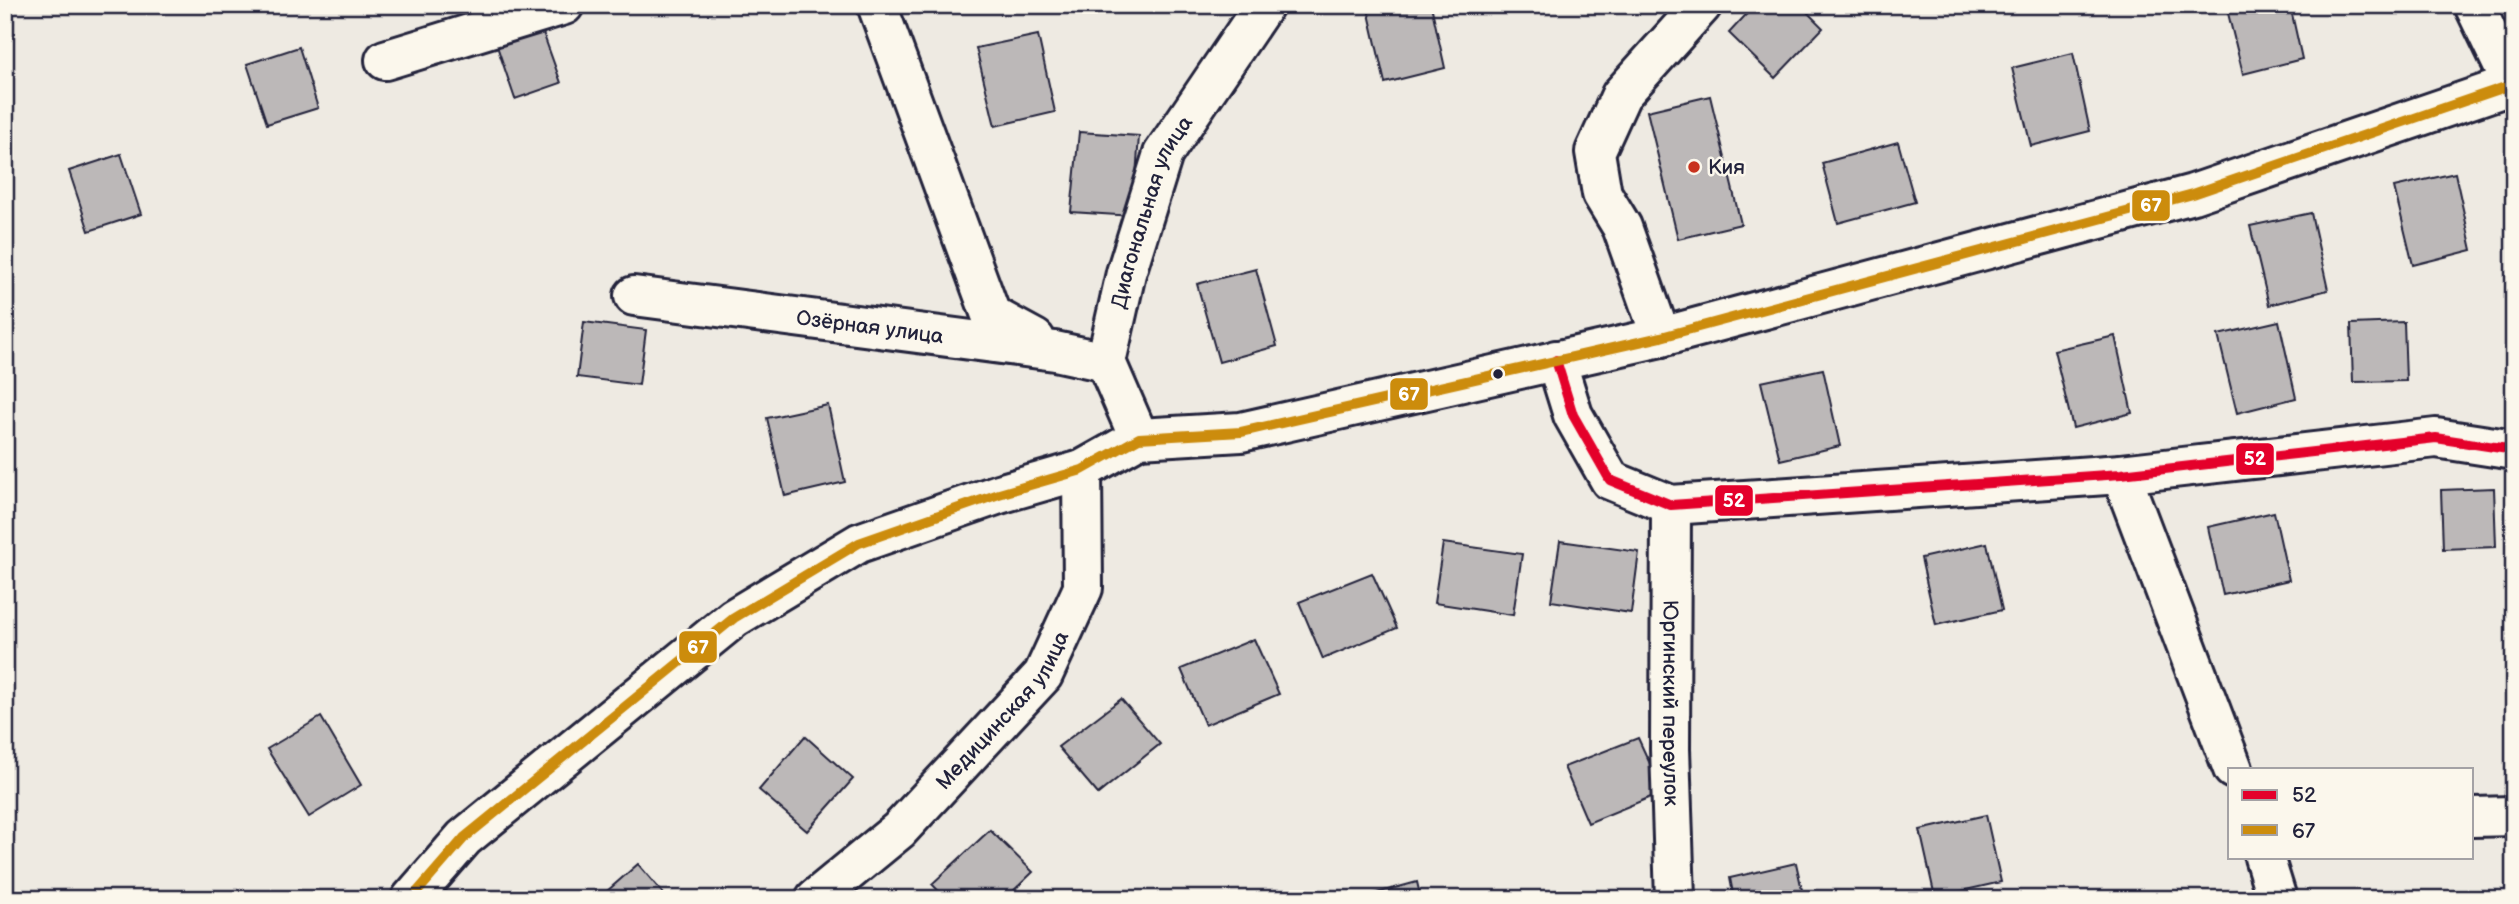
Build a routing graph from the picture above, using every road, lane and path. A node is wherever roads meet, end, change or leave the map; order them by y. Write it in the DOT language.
graph roads {
  1 [pos="564,5"];
  2 [pos="877,5"];
  3 [pos="1264,5"];
  4 [pos="1702,5"];
  5 [pos="2474,5"];
  6 [pos="385,60"];
  7 [pos="2513,84"];
  8 [pos="634,296"];
  9 [pos="1661,337"];
  10 [pos="1055,351"];
  11 [pos="1556,360"];
  12 [pos="1105,362"];
  13 [pos="1139,438"];
  14 [pos="2514,450"];
  15 [pos="1082,470"];
  16 [pos="2121,474"];
  17 [pos="1671,505"];
  18 [pos="2233,768"];
  19 [pos="2514,816"];
  20 [pos="2474,817"];
  21 [pos="2264,858"];
  22 [pos="411,899"];
  23 [pos="815,899"];
  24 [pos="1675,899"];
  25 [pos="2277,899"];
  1 -- 6 [label="street"];
  2 -- 10 [label="street"];
  3 -- 12 [label="street, Диагональная улица"];
  4 -- 9 [label="street"];
  5 -- 7 [label="street"];
  7 -- 9 [label="street"];
  8 -- 10 [label="street, Озёрная улица"];
  9 -- 11 [label="street"];
  10 -- 12 [label="street, Озёрная улица"];
  11 -- 13 [label="street"];
  11 -- 17 [label="street"];
  12 -- 13 [label="street"];
  13 -- 15 [label="street"];
  14 -- 16 [label="street"];
  15 -- 22 [label="street"];
  15 -- 23 [label="street, Медицинская улица"];
  16 -- 17 [label="street"];
  16 -- 18 [label="street"];
  17 -- 24 [label="street, Юргинский переулок"];
  19 -- 20 [label="street"];
  21 -- 25 [label="street"];
}
